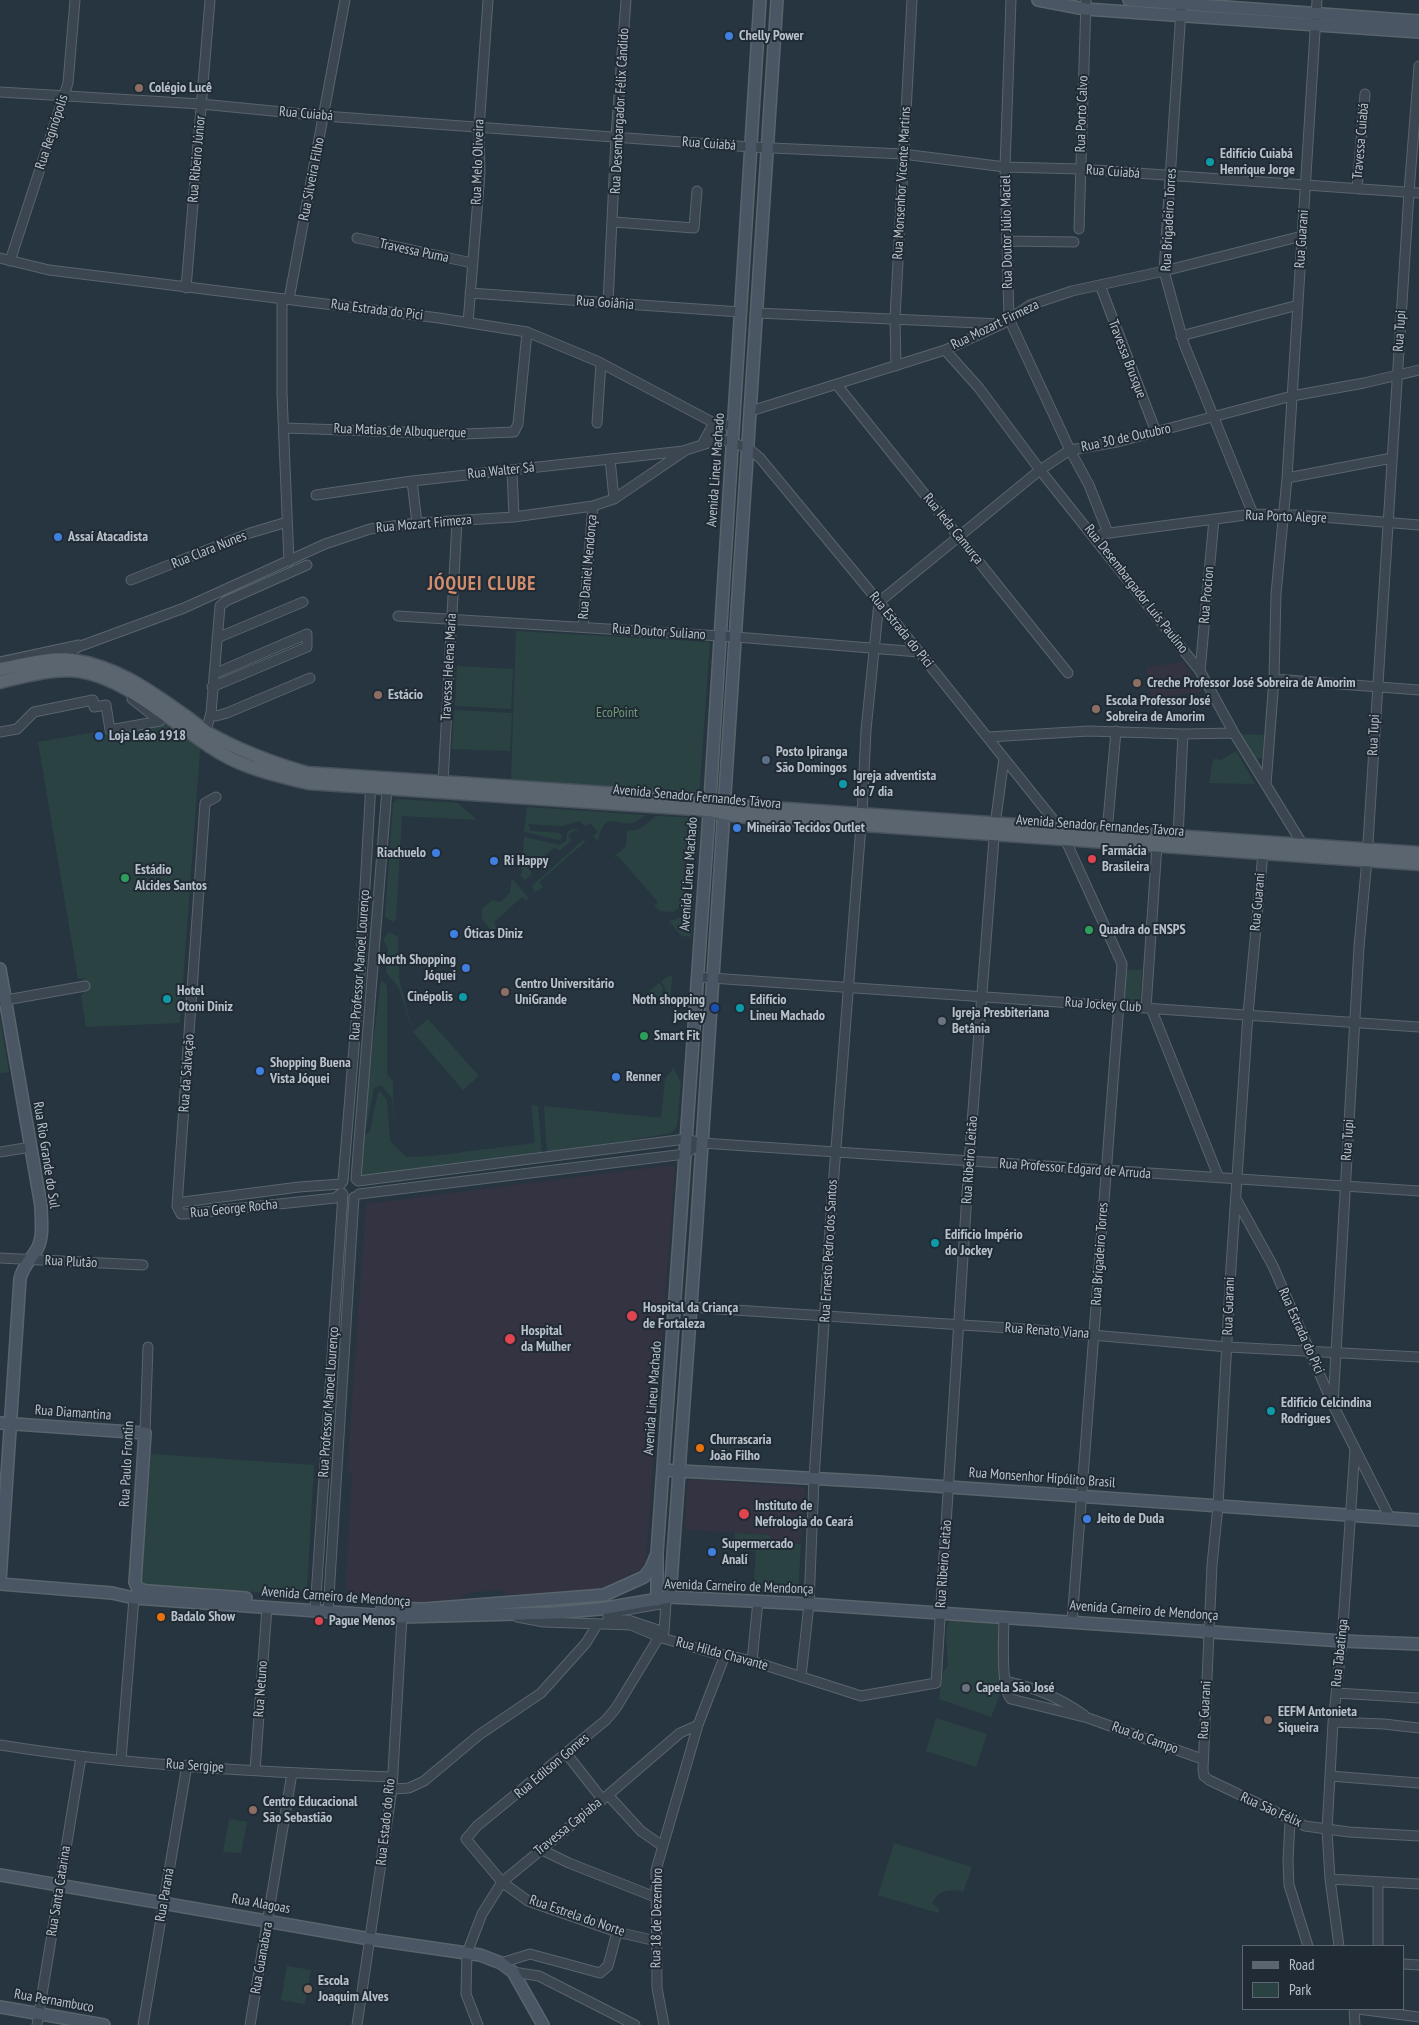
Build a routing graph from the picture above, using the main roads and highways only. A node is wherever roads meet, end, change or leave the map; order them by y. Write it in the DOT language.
graph roads {
  1 [pos="0,669"];
  2 [pos="0,684"];
  3 [pos="372,783"];
  4 [pos="710,805"];
  5 [pos="1062,834"];
  6 [pos="1419,853"];
  7 [pos="1368,854"];
  8 [pos="1419,864"];
  1 -- 3 [label="main road, Avenida Senador Fernandes Távora"];
  2 -- 3 [label="main road, Avenida Senador Fernandes Távora"];
  3 -- 4 [label="main road, Avenida Senador Fernandes Távora"];
  3 -- 4 [label="main road, Avenida Senador Fernandes Távora"];
  4 -- 5 [label="main road, Avenida Senador Fernandes Távora"];
  5 -- 7 [label="main road, Avenida Senador Fernandes Távora"];
  5 -- 7 [label="main road, Avenida Senador Fernandes Távora"];
  6 -- 7 [label="main road, Avenida Senador Fernandes Távora"];
  7 -- 8 [label="main road, Avenida Senador Fernandes Távora"];
}
